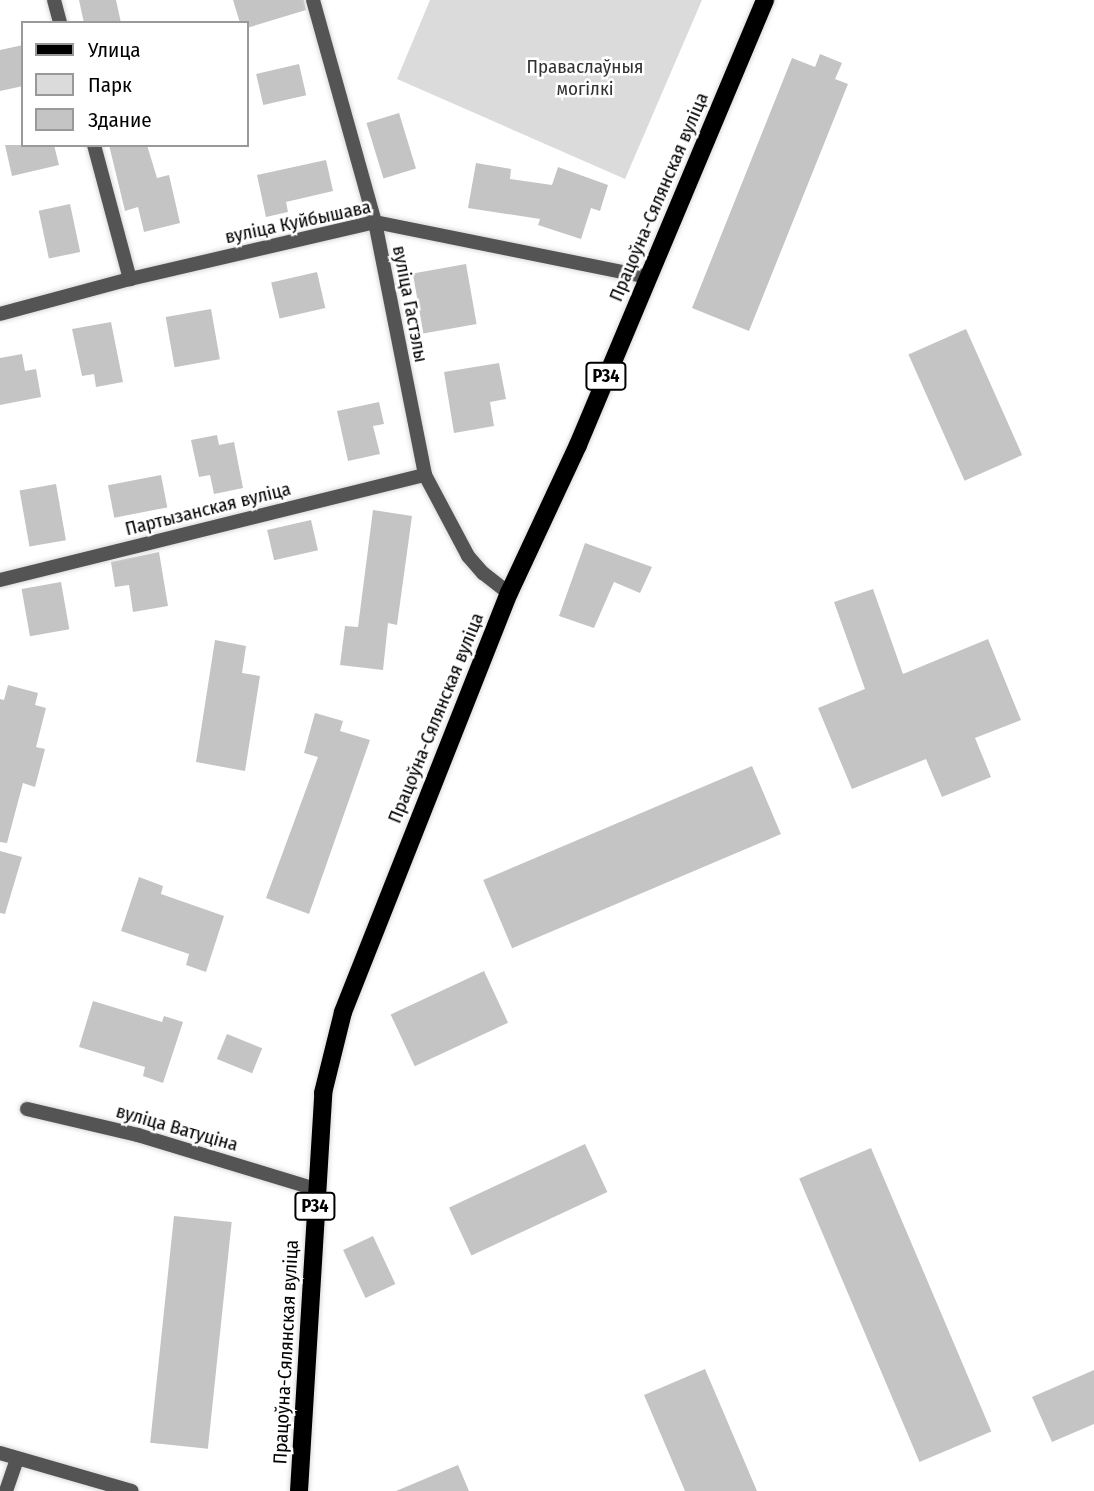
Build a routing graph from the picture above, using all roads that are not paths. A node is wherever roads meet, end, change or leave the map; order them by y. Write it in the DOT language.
graph roads {
  1 [pos="54,0"];
  2 [pos="313,0"];
  3 [pos="765,0"];
  4 [pos="59,21"];
  5 [pos="95,147"];
  6 [pos="374,222"];
  7 [pos="130,278"];
  8 [pos="647,278"];
  9 [pos="0,314"];
  10 [pos="425,475"];
  11 [pos="0,580"];
  12 [pos="509,593"];
  13 [pos="27,1109"];
  14 [pos="316,1189"];
  15 [pos="0,1453"];
  16 [pos="16,1459"];
  17 [pos="6,1491"];
  18 [pos="132,1491"];
  19 [pos="299,1491"];
  1 -- 4 [label="street"];
  2 -- 6 [label="street, вуліца Гастэлы"];
  3 -- 8 [label="main road, Працоўна-Сялянская вуліца / Р34"];
  5 -- 7 [label="street"];
  6 -- 7 [label="street, вуліца Куйбышава"];
  6 -- 8 [label="street, вуліца Куйбышава"];
  6 -- 10 [label="street, вуліца Гастэлы"];
  7 -- 9 [label="street, вуліца Куйбышава"];
  8 -- 12 [label="main road, Працоўна-Сялянская вуліца / Р34"];
  10 -- 11 [label="street, Партызанская вуліца"];
  10 -- 12 [label="street, вуліца Гастэлы"];
  12 -- 14 [label="main road, Працоўна-Сялянская вуліца / Р34"];
  13 -- 14 [label="street, вуліца Ватуціна"];
  14 -- 19 [label="main road, Працоўна-Сялянская вуліца / Р34"];
  15 -- 16 [label="street"];
  16 -- 17 [label="street"];
  16 -- 18 [label="street"];
}
